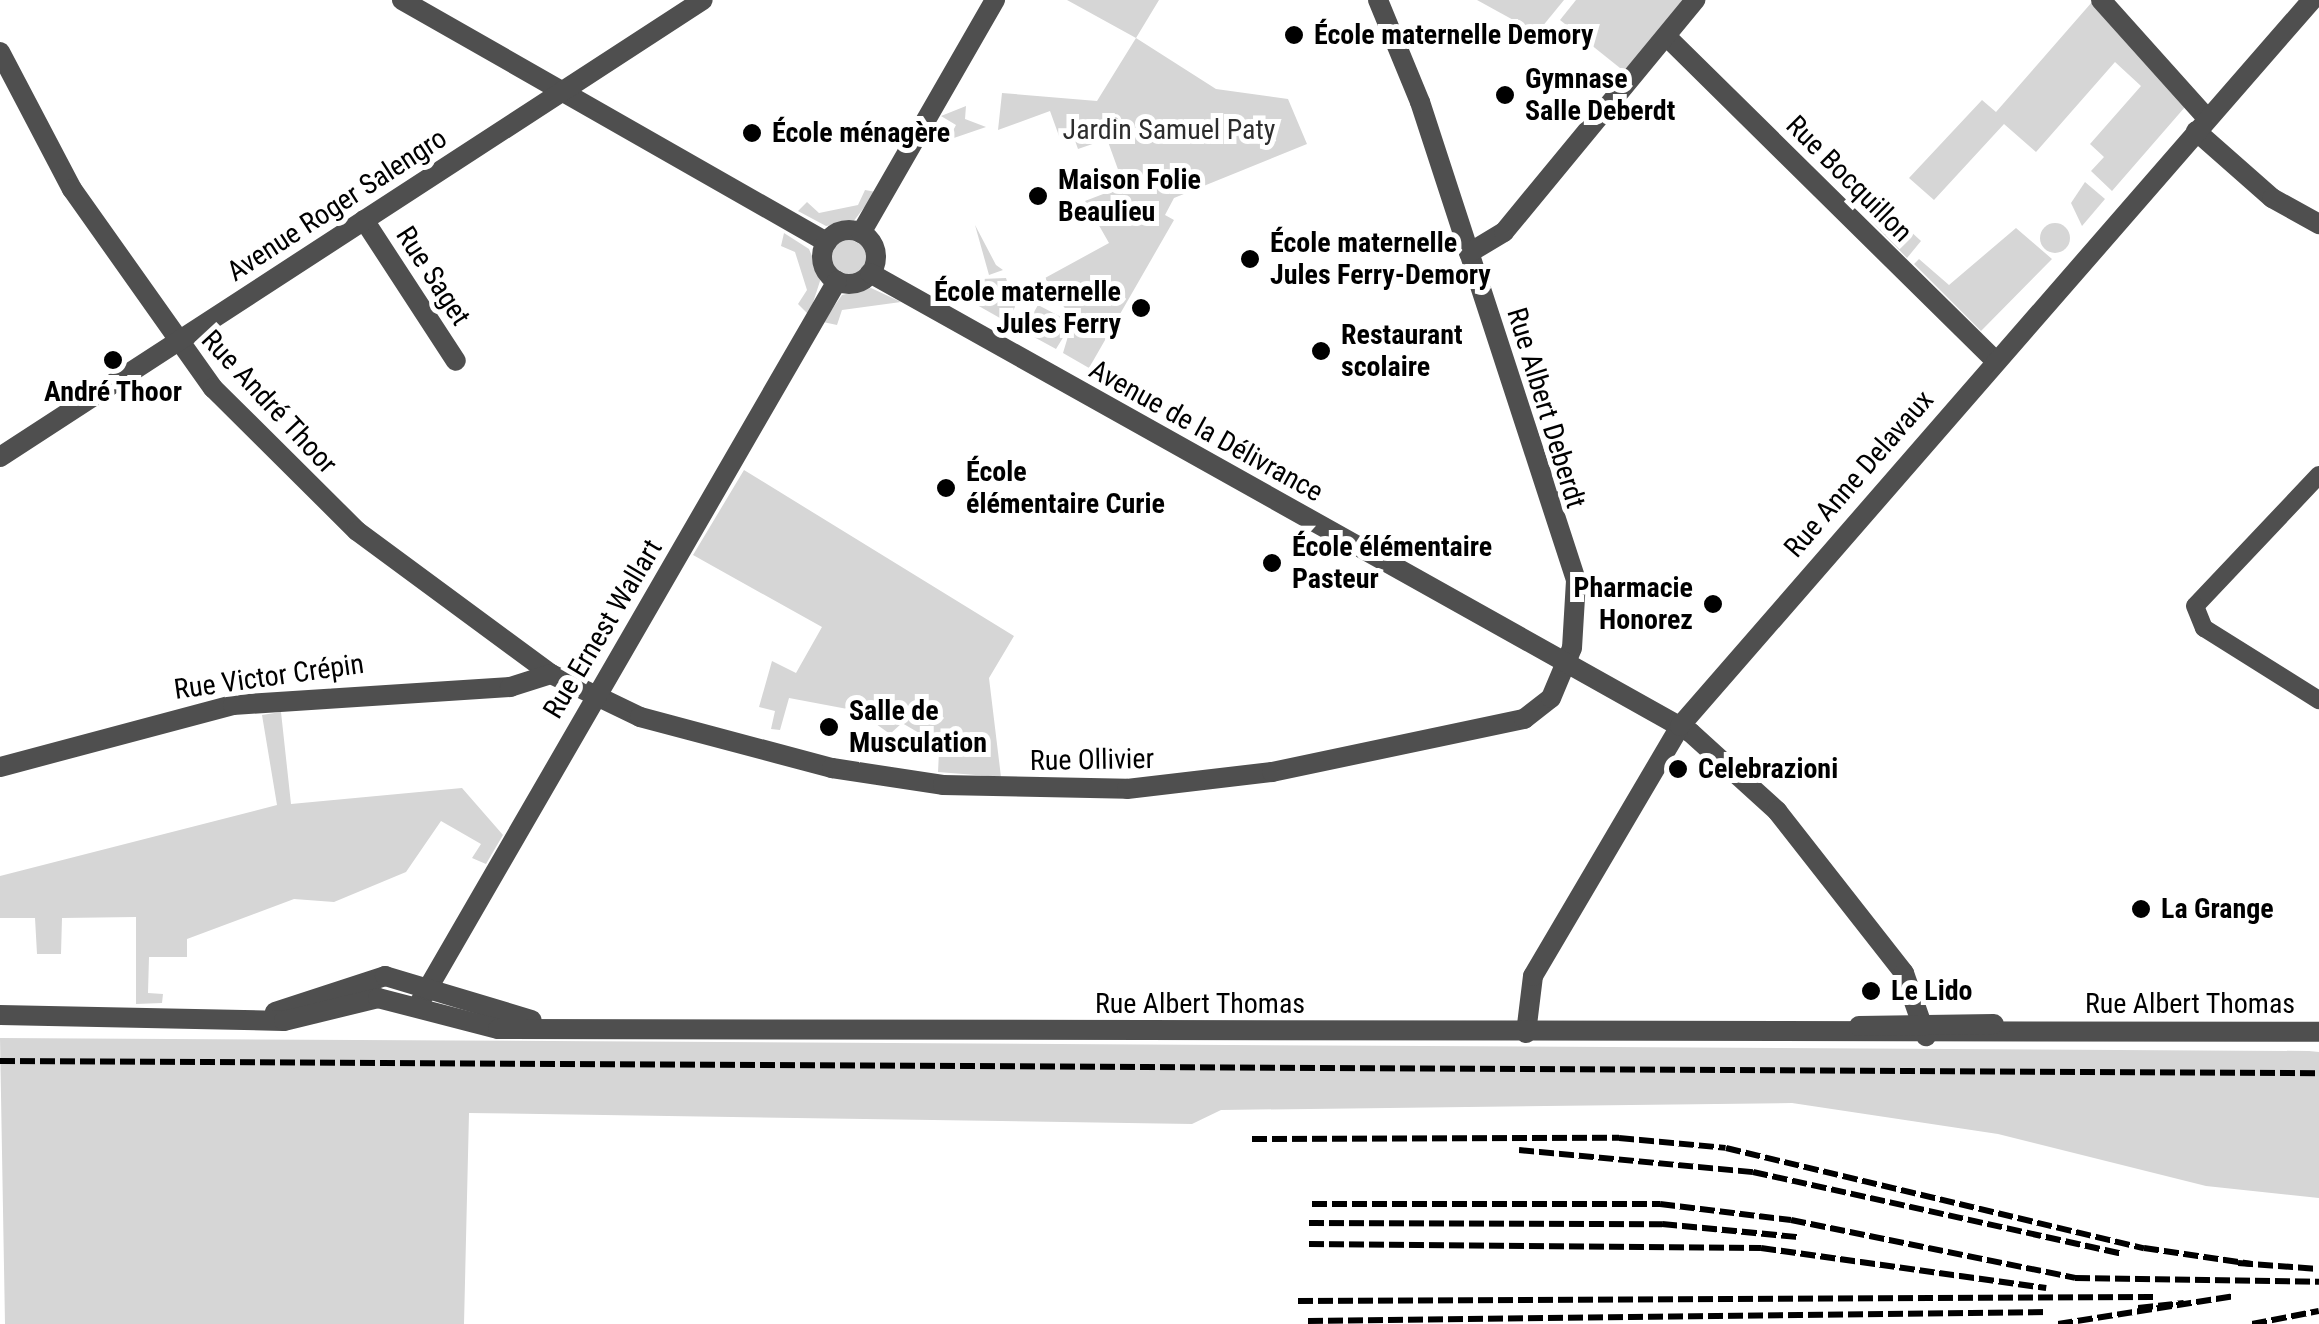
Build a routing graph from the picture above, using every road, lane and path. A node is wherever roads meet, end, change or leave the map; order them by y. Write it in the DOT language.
graph roads {
  1 [pos="402,0"];
  2 [pos="703,0"];
  3 [pos="996,0"];
  4 [pos="1378,0"];
  5 [pos="1695,0"];
  6 [pos="2101,0"];
  7 [pos="2312,0"];
  8 [pos="1666,36"];
  9 [pos="0,52"];
  10 [pos="562,92"];
  11 [pos="2201,124"];
  12 [pos="364,220"];
  13 [pos="2319,224"];
  14 [pos="861,233"];
  15 [pos="827,242"];
  16 [pos="1469,252"];
  17 [pos="870,273"];
  18 [pos="837,281"];
  19 [pos="176,342"];
  20 [pos="1994,360"];
  21 [pos="456,361"];
  22 [pos="0,456"];
  23 [pos="2319,475"];
  24 [pos="1566,665"];
  25 [pos="550,674"];
  26 [pos="596,698"];
  27 [pos="2319,700"];
  28 [pos="1680,726"];
  29 [pos="0,767"];
  30 [pos="423,998"];
  31 [pos="0,1015"];
  32 [pos="1925,1028"];
  33 [pos="1526,1032"];
  34 [pos="2319,1032"];
  1 -- 10 [label="street"];
  2 -- 10 [label="street, Avenue Roger Salengro"];
  3 -- 14 [label="street"];
  4 -- 16 [label="street, Rue Albert Deberdt"];
  5 -- 8 [label="street"];
  6 -- 11 [label="street"];
  7 -- 11 [label="street, Rue Anne Delavaux"];
  8 -- 16 [label="street"];
  8 -- 20 [label="street, Rue Bocquillon"];
  9 -- 19 [label="street, Rue André Thoor"];
  10 -- 12 [label="street, Avenue Roger Salengro"];
  10 -- 15 [label="street"];
  11 -- 13 [label="street"];
  11 -- 20 [label="street, Rue Anne Delavaux"];
  12 -- 19 [label="street, Avenue Roger Salengro"];
  12 -- 21 [label="street, Rue Saget"];
  14 -- 15 [label="street"];
  14 -- 17 [label="street"];
  15 -- 18 [label="street"];
  16 -- 24 [label="street, Rue Albert Deberdt"];
  17 -- 18 [label="street"];
  17 -- 24 [label="street, Avenue de la Délivrance"];
  18 -- 26 [label="street, Rue Ernest Wallart"];
  19 -- 22 [label="street, Avenue Roger Salengro"];
  19 -- 25 [label="street, Rue André Thoor"];
  20 -- 28 [label="street, Rue Anne Delavaux"];
  23 -- 27 [label="street"];
  24 -- 26 [label="street, Rue Ollivier"];
  24 -- 28 [label="street, Avenue de la Délivrance"];
  25 -- 26 [label="street, Rue André Thoor"];
  25 -- 29 [label="street, Rue Victor Crépin"];
  26 -- 30 [label="street, Rue Ernest Wallart"];
  28 -- 32 [label="street, Avenue de la Délivrance"];
  28 -- 33 [label="street, Rue Anne Delavaux"];
  30 -- 31 [label="street, Rue Albert Thomas"];
  30 -- 33 [label="street, Rue Albert Thomas"];
  32 -- 33 [label="street, Rue Albert Thomas"];
  32 -- 34 [label="street, Rue Albert Thomas"];
}
